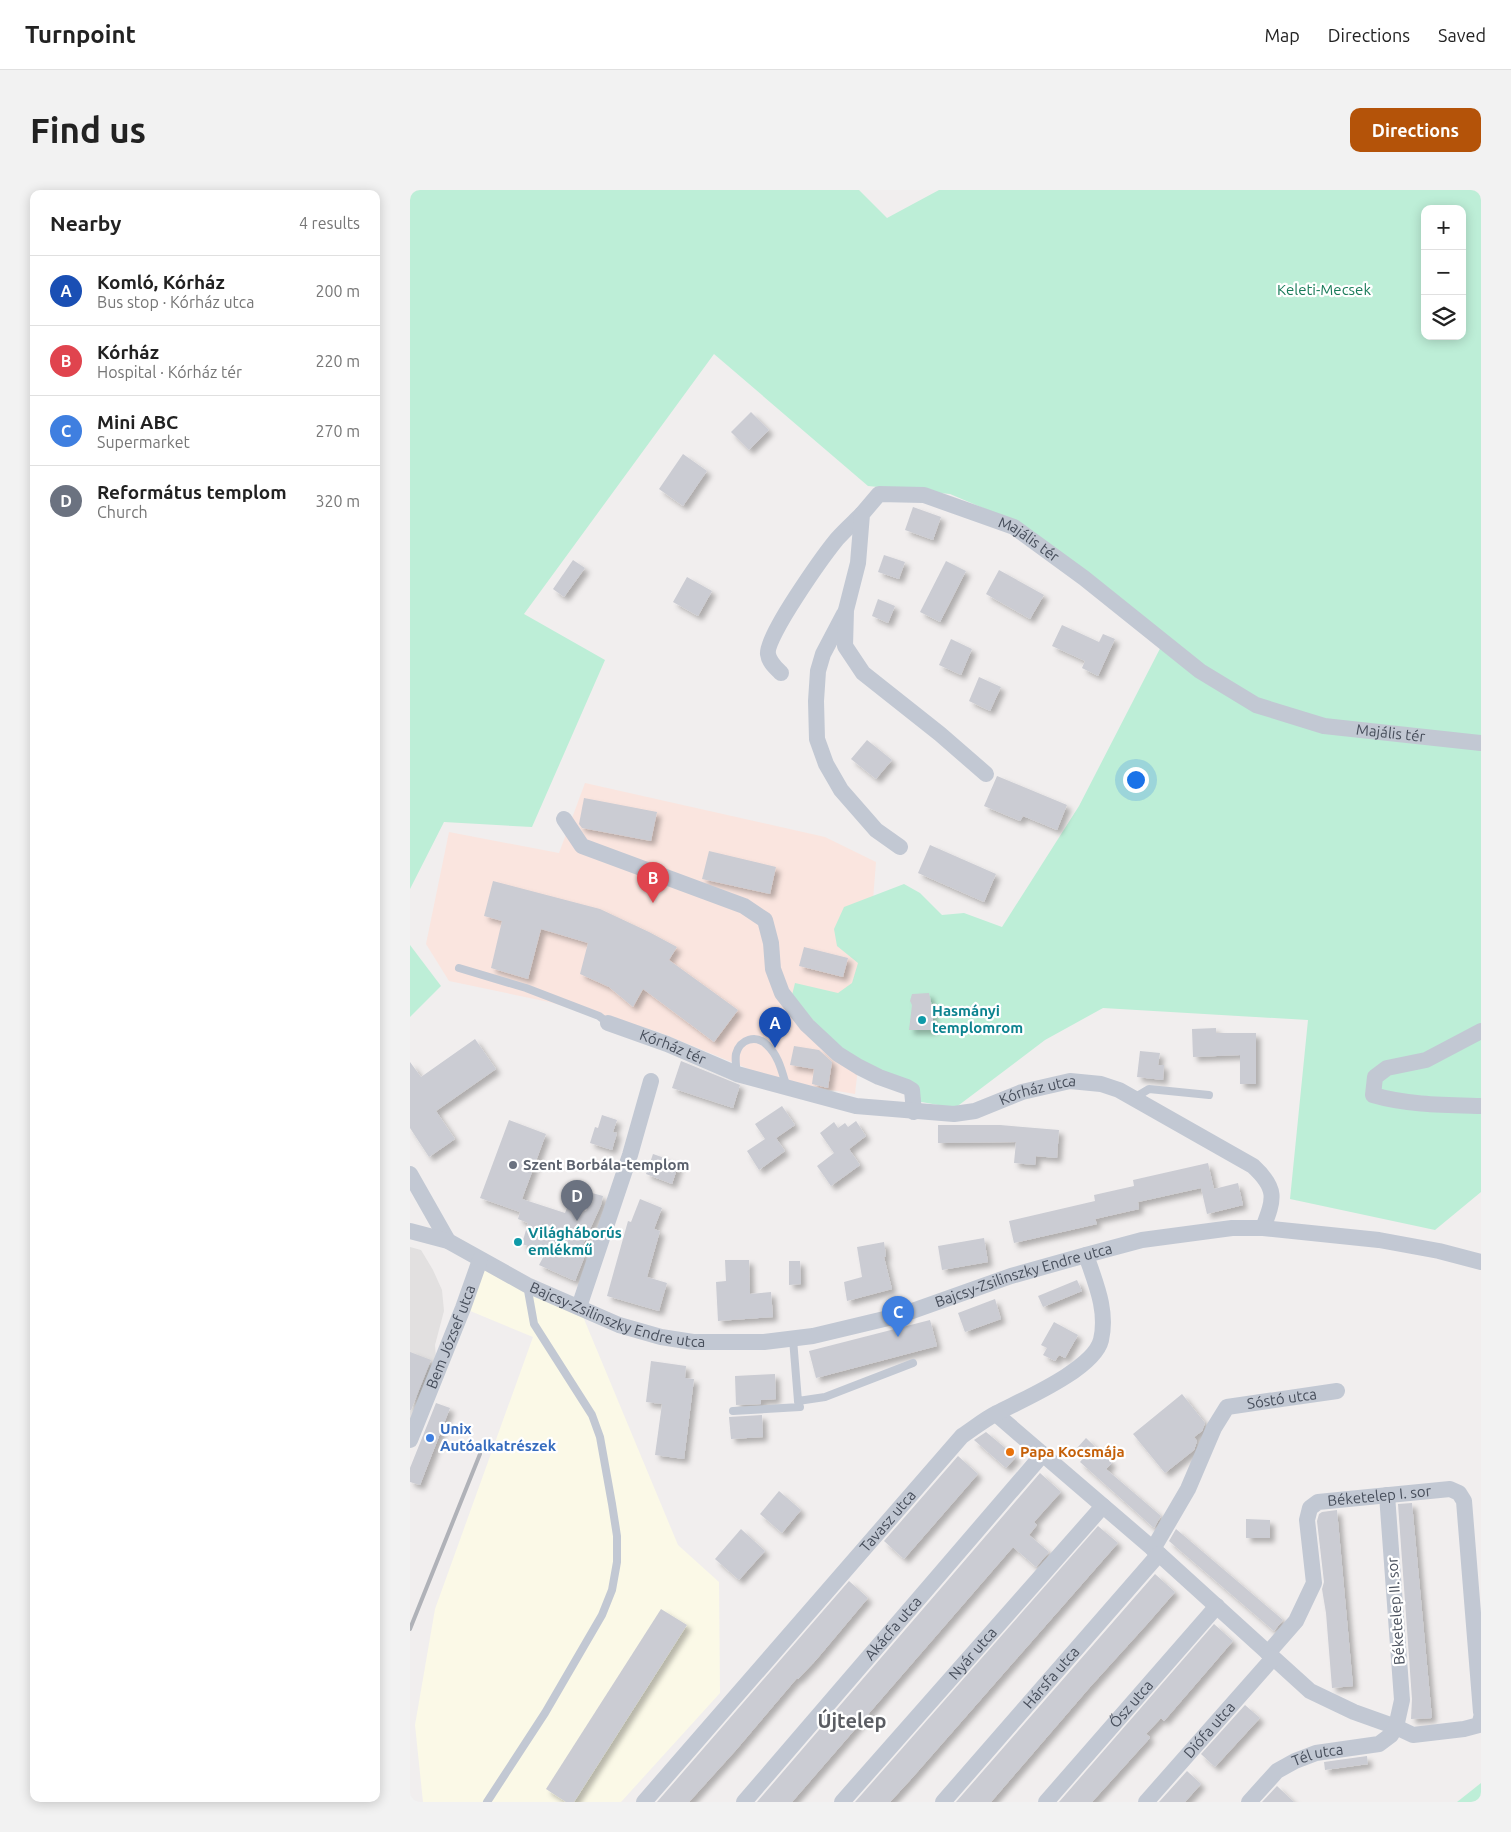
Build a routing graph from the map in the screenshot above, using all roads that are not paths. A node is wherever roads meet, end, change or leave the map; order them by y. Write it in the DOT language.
graph roads {
  1 [pos="862,514"];
  2 [pos="846,610"];
  3 [pos="781,673"];
  4 [pos="1481,743"];
  5 [pos="986,774"];
  6 [pos="564,819"];
  7 [pos="900,847"];
  8 [pos="459,968"];
  9 [pos="608,1023"];
  10 [pos="1481,1031"];
  11 [pos="736,1074"];
  12 [pos="651,1081"];
  13 [pos="787,1088"];
  14 [pos="1209,1095"];
  15 [pos="1134,1098"];
  16 [pos="1481,1106"];
  17 [pos="914,1112"];
  18 [pos="410,1174"];
  19 [pos="1263,1228"];
  20 [pos="410,1231"];
  21 [pos="448,1242"];
  22 [pos="1086,1255"];
  23 [pos="480,1260"];
  24 [pos="1481,1262"];
  25 [pos="527,1285"];
  26 [pos="579,1307"];
  27 [pos="792,1339"];
  28 [pos="913,1363"];
  29 [pos="1337,1391"];
  30 [pos="798,1401"];
  31 [pos="1227,1407"];
  32 [pos="732,1411"];
  33 [pos="996,1414"];
  34 [pos="410,1440"];
  35 [pos="1043,1454"];
  36 [pos="1387,1496"];
  37 [pos="1103,1506"];
  38 [pos="1156,1552"];
  39 [pos="1217,1606"];
  40 [pos="1271,1655"];
  41 [pos="1480,1719"];
  42 [pos="1396,1726"];
  43 [pos="487,1802"];
  44 [pos="644,1802"];
  45 [pos="744,1802"];
  46 [pos="842,1802"];
  47 [pos="943,1802"];
  48 [pos="1046,1802"];
  49 [pos="1146,1802"];
  50 [pos="1249,1802"];
  1 -- 2 [label="street"];
  1 -- 3 [label="street"];
  1 -- 4 [label="street, Majális tér"];
  2 -- 5 [label="street"];
  2 -- 7 [label="street"];
  6 -- 17 [label="street"];
  8 -- 9 [label="lane"];
  9 -- 11 [label="street, Kórház tér"];
  10 -- 16 [label="street"];
  11 -- 13 [label="street, Kórház utca"];
  11 -- 13 [label="lane"];
  12 -- 26 [label="street"];
  13 -- 17 [label="street, Kórház utca"];
  14 -- 15 [label="lane"];
  15 -- 17 [label="street, Kórház utca"];
  15 -- 19 [label="street, Kórház utca"];
  18 -- 21 [label="street"];
  19 -- 22 [label="street, Bajcsy-Zsilinszky Endre utca"];
  19 -- 24 [label="street, Bajcsy-Zsilinszky Endre utca"];
  20 -- 21 [label="street, Bajcsy-Zsilinszky Endre utca"];
  21 -- 23 [label="street, Bajcsy-Zsilinszky Endre utca"];
  22 -- 27 [label="street, Bajcsy-Zsilinszky Endre utca"];
  22 -- 33 [label="street, Tavasz utca"];
  23 -- 25 [label="street, Bajcsy-Zsilinszky Endre utca"];
  23 -- 34 [label="street, Bem József utca"];
  25 -- 26 [label="street, Bajcsy-Zsilinszky Endre utca"];
  25 -- 43 [label="lane"];
  26 -- 27 [label="street, Bajcsy-Zsilinszky Endre utca"];
  27 -- 30 [label="lane"];
  28 -- 30 [label="lane"];
  29 -- 31 [label="street, Sóstó utca"];
  30 -- 32 [label="lane"];
  31 -- 38 [label="street, Hársfa utca"];
  33 -- 35 [label="street"];
  33 -- 44 [label="street, Tavasz utca"];
  35 -- 37 [label="street"];
  35 -- 45 [label="street, Akácfa utca"];
  36 -- 40 [label="street, Béketelep I. sor"];
  36 -- 41 [label="street, Béketelep I. sor"];
  36 -- 42 [label="street, Béketelep II. sor"];
  37 -- 38 [label="street"];
  37 -- 46 [label="street, Nyár utca"];
  38 -- 39 [label="street"];
  38 -- 47 [label="street, Hársfa utca"];
  39 -- 40 [label="street"];
  39 -- 48 [label="street, Ősz utca"];
  40 -- 42 [label="street"];
  40 -- 49 [label="street, Diófa utca"];
  41 -- 42 [label="street"];
  42 -- 50 [label="street, Tél utca"];
}
